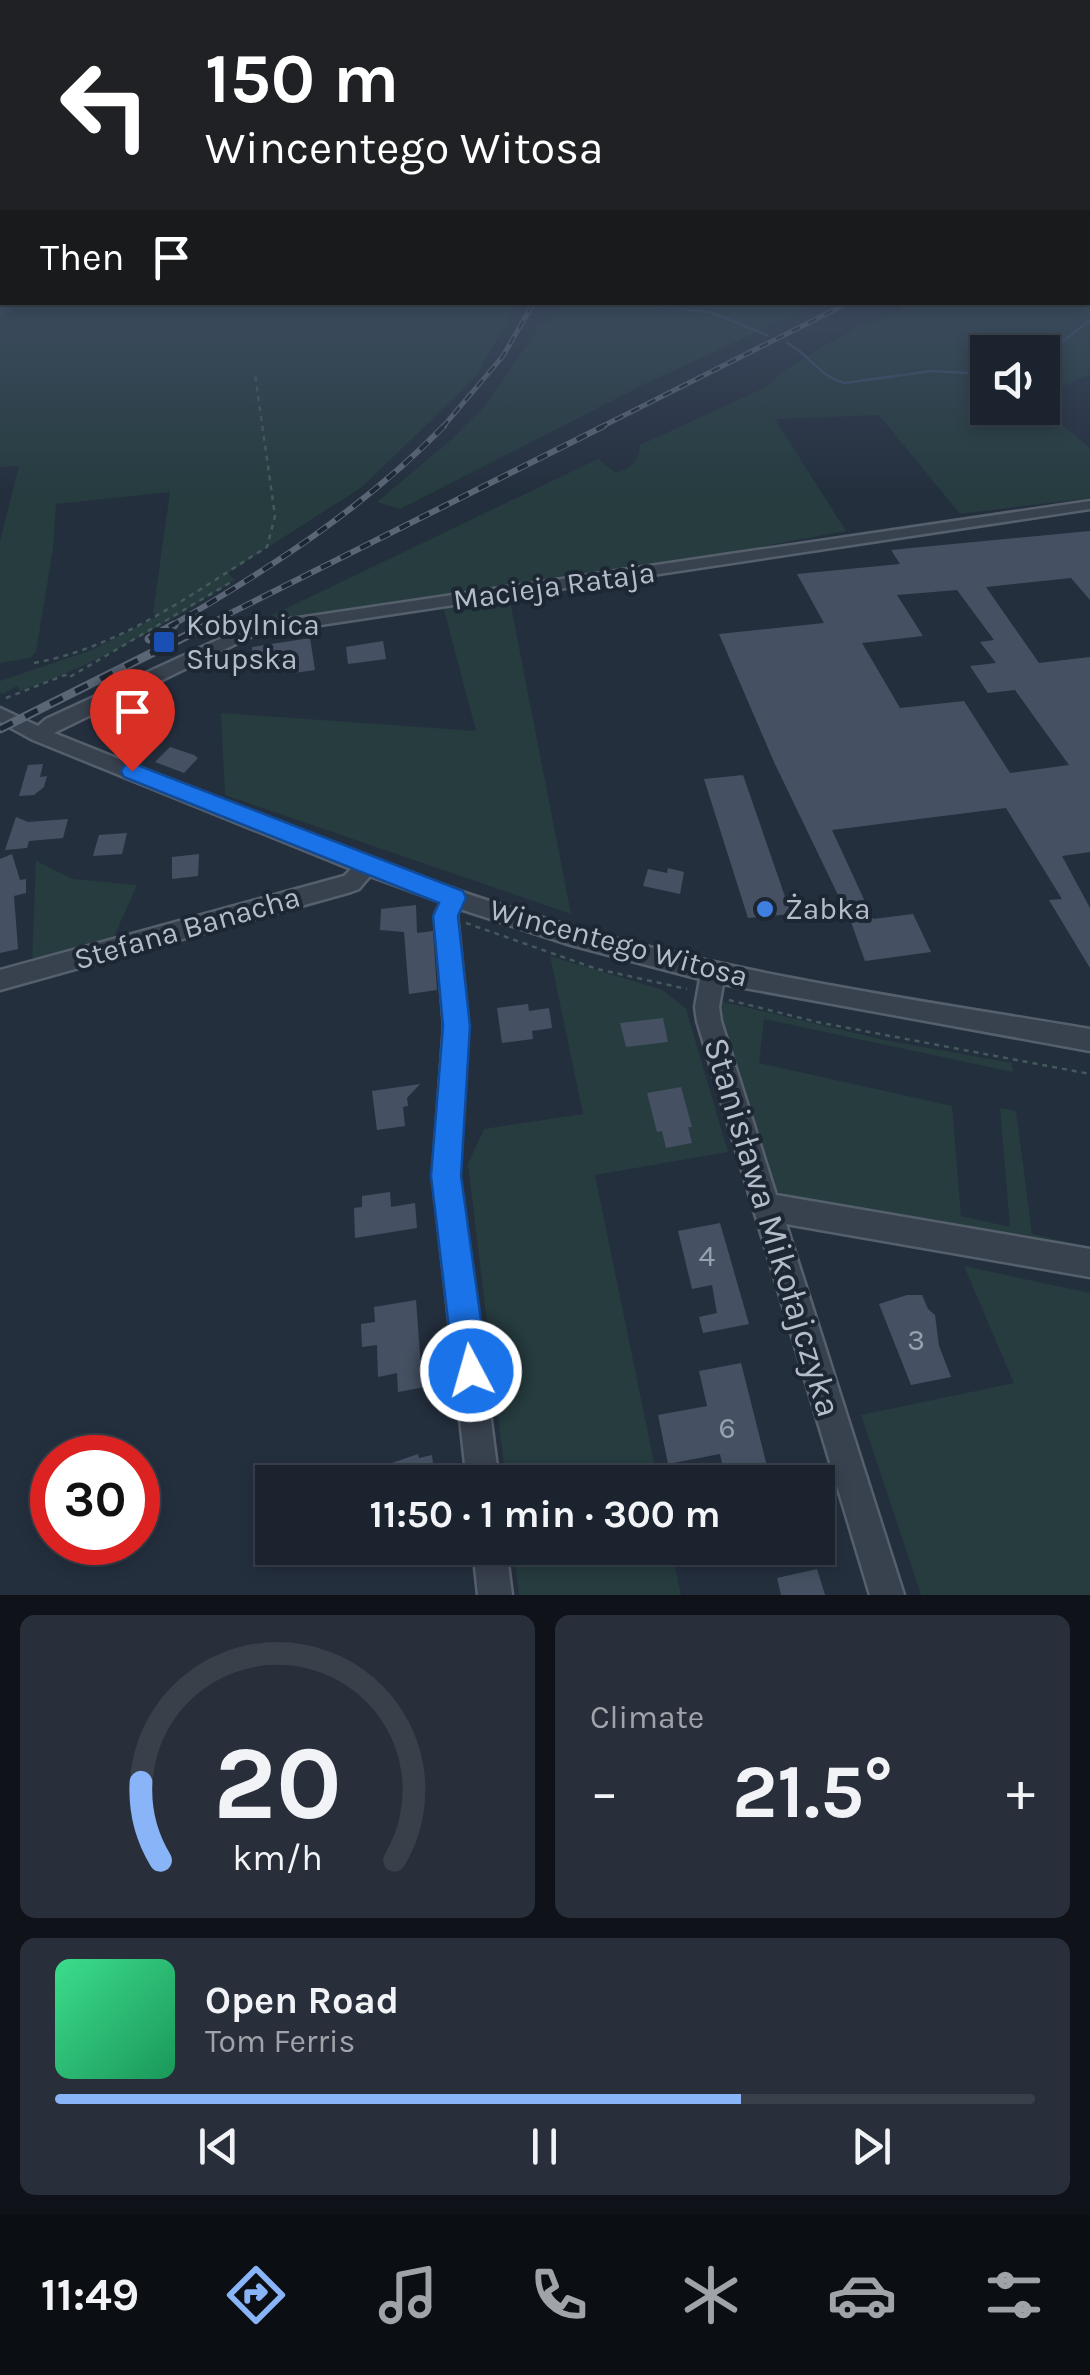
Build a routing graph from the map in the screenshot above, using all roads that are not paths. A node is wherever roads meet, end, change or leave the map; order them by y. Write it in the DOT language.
graph roads {
  1 [pos="1090,505"];
  2 [pos="3,706"];
  3 [pos="40,735"];
  4 [pos="368,865"];
  5 [pos="454,898"];
  6 [pos="713,972"];
  7 [pos="0,980"];
  8 [pos="1090,1040"];
  9 [pos="767,1206"];
  10 [pos="1090,1263"];
  11 [pos="481,1465"];
  12 [pos="492,1565"];
  13 [pos="496,1595"];
  14 [pos="887,1595"];
  1 -- 3 [label="street, Macieja Rataja"];
  2 -- 3 [label="street, Wincentego Witosa"];
  3 -- 4 [label="street, Wincentego Witosa"];
  4 -- 5 [label="street, Wincentego Witosa"];
  4 -- 7 [label="street, Stefana Banacha"];
  5 -- 6 [label="street, Wincentego Witosa"];
  5 -- 11 [label="street"];
  6 -- 8 [label="street, Wincentego Witosa"];
  6 -- 9 [label="street, Stanisława Mikołajczyka"];
  9 -- 10 [label="street"];
  9 -- 14 [label="street, Stanisława Mikołajczyka"];
  12 -- 13 [label="street"];
}
